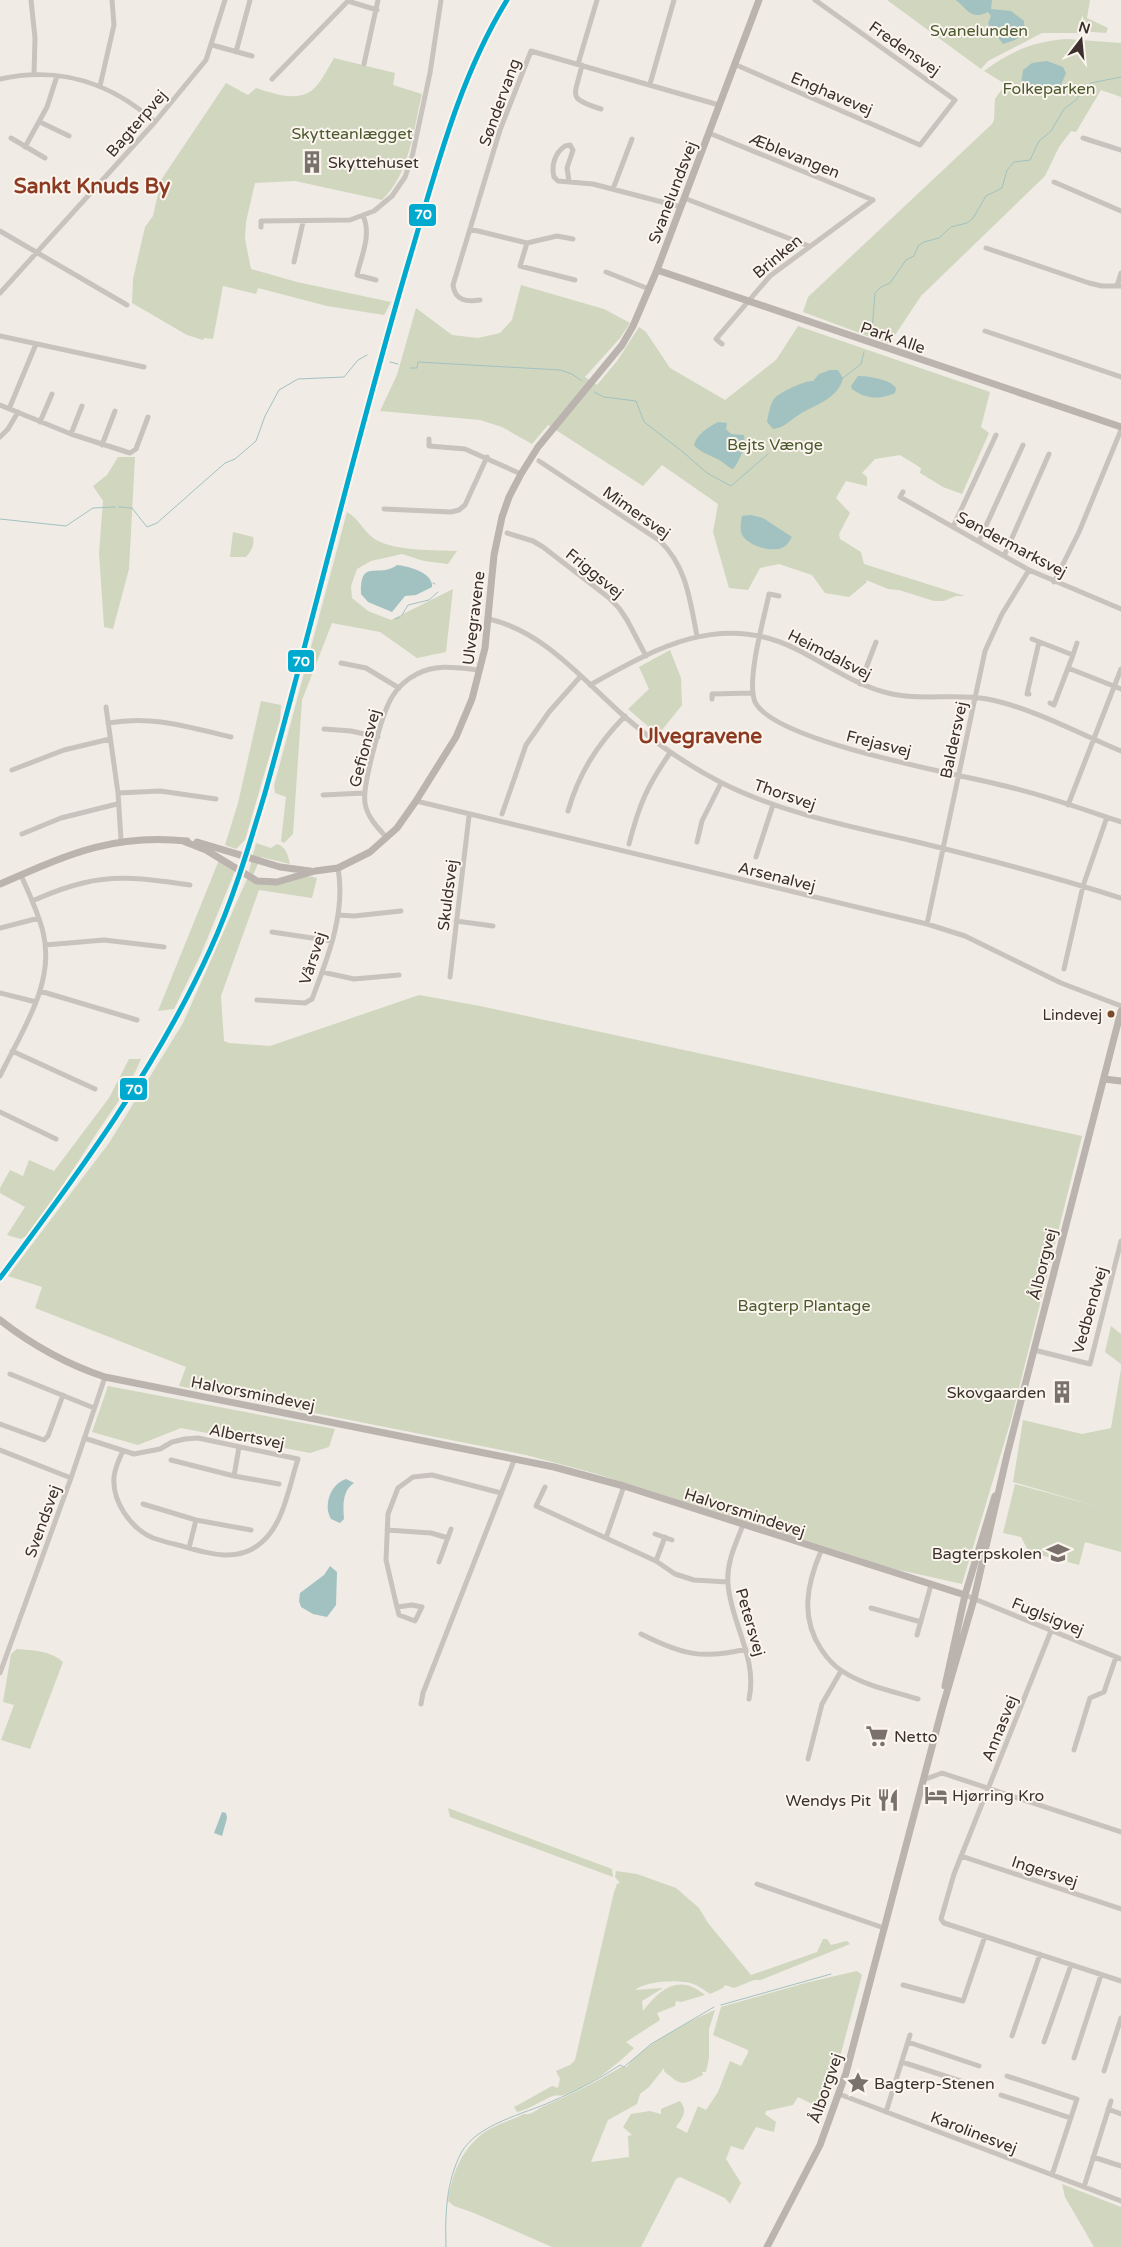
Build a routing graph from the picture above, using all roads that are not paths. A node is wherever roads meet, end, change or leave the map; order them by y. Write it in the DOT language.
graph roads {
  1 [pos="30,0"];
  2 [pos="112,0"];
  3 [pos="225,0"];
  4 [pos="250,0"];
  5 [pos="378,0"];
  6 [pos="441,0"];
  7 [pos="597,0"];
  8 [pos="674,0"];
  9 [pos="759,0"];
  10 [pos="815,0"];
  11 [pos="377,10"];
  12 [pos="212,45"];
  13 [pos="236,52"];
  14 [pos="252,56"];
  15 [pos="364,64"];
  16 [pos="580,64"];
  17 [pos="734,64"];
  18 [pos="34,74"];
  19 [pos="57,76"];
  20 [pos="0,79"];
  21 [pos="272,79"];
  22 [pos="650,84"];
  23 [pos="100,86"];
  24 [pos="719,105"];
  25 [pos="601,109"];
  26 [pos="40,122"];
  27 [pos="155,122"];
  28 [pos="709,133"];
  29 [pos="69,136"];
  30 [pos="11,138"];
  31 [pos="1083,138"];
  32 [pos="632,140"];
  33 [pos="920,145"];
  34 [pos="26,147"];
  35 [pos="1121,150"];
  36 [pos="45,158"];
  37 [pos="569,181"];
  38 [pos="1054,182"];
  39 [pos="613,189"];
  40 [pos="684,198"];
  41 [pos="873,200"];
  42 [pos="681,207"];
  43 [pos="1121,211"];
  44 [pos="363,216"];
  45 [pos="303,222"];
  46 [pos="261,227"];
  47 [pos="470,230"];
  48 [pos="0,231"];
  49 [pos="573,239"];
  50 [pos="527,243"];
  51 [pos="808,246"];
  52 [pos="986,248"];
  53 [pos="36,252"];
  54 [pos="294,262"];
  55 [pos="658,270"];
  56 [pos="606,272"];
  57 [pos="1121,273"];
  58 [pos="376,280"];
  59 [pos="575,280"];
  60 [pos="1119,286"];
  61 [pos="649,289"];
  62 [pos="0,293"];
  63 [pos="480,300"];
  64 [pos="748,300"];
  65 [pos="127,304"];
  66 [pos="985,331"];
  67 [pos="0,336"];
  68 [pos="36,344"];
  69 [pos="722,344"];
  70 [pos="144,367"];
  71 [pos="1121,377"];
  72 [pos="591,383"];
  73 [pos="52,394"];
  74 [pos="0,405"];
  75 [pos="82,406"];
  76 [pos="9,409"];
  77 [pos="18,412"];
  78 [pos="115,412"];
  79 [pos="148,417"];
  80 [pos="40,422"];
  81 [pos="1121,429"];
  82 [pos="71,434"];
  83 [pos="996,435"];
  84 [pos="0,437"];
  85 [pos="429,439"];
  86 [pos="102,445"];
  87 [pos="1023,445"];
  88 [pos="1049,454"];
  89 [pos="487,458"];
  90 [pos="539,461"];
  91 [pos="520,474"];
  92 [pos="903,492"];
  93 [pos="384,509"];
  94 [pos="953,527"];
  95 [pos="507,534"];
  96 [pos="979,542"];
  97 [pos="1004,556"];
  98 [pos="1029,570"];
  99 [pos="1054,582"];
  100 [pos="779,596"];
  101 [pos="1121,609"];
  102 [pos="488,619"];
  103 [pos="697,636"];
  104 [pos="761,636"];
  105 [pos="1032,639"];
  106 [pos="876,642"];
  107 [pos="1039,642"];
  108 [pos="1077,643"];
  109 [pos="1073,655"];
  110 [pos="646,656"];
  111 [pos="341,663"];
  112 [pos="1068,668"];
  113 [pos="1121,669"];
  114 [pos="480,670"];
  115 [pos="580,677"];
  116 [pos="860,684"];
  117 [pos="590,685"];
  118 [pos="1114,686"];
  119 [pos="399,688"];
  120 [pos="1121,689"];
  121 [pos="752,693"];
  122 [pos="1030,694"];
  123 [pos="975,697"];
  124 [pos="712,700"];
  125 [pos="1050,704"];
  126 [pos="106,707"];
  127 [pos="625,716"];
  128 [pos="108,723"];
  129 [pos="324,729"];
  130 [pos="231,737"];
  131 [pos="378,737"];
  132 [pos="110,739"];
  133 [pos="1094,740"];
  134 [pos="1121,751"];
  135 [pos="670,753"];
  136 [pos="12,770"];
  137 [pos="958,775"];
  138 [pos="721,783"];
  139 [pos="118,793"];
  140 [pos="364,793"];
  141 [pos="323,795"];
  142 [pos="216,799"];
  143 [pos="416,802"];
  144 [pos="117,804"];
  145 [pos="773,805"];
  146 [pos="1068,805"];
  147 [pos="568,811"];
  148 [pos="502,814"];
  149 [pos="469,816"];
  150 [pos="1106,818"];
  151 [pos="1121,822"];
  152 [pos="22,834"];
  153 [pos="387,838"];
  154 [pos="121,840"];
  155 [pos="183,840"];
  156 [pos="696,842"];
  157 [pos="629,844"];
  158 [pos="942,848"];
  159 [pos="756,857"];
  160 [pos="338,868"];
  161 [pos="315,871"];
  162 [pos="21,875"];
  163 [pos="0,884"];
  164 [pos="190,885"];
  165 [pos="1083,886"];
  166 [pos="1121,898"];
  167 [pos="32,901"];
  168 [pos="401,911"];
  169 [pos="338,915"];
  170 [pos="38,918"];
  171 [pos="456,921"];
  172 [pos="927,924"];
  173 [pos="493,926"];
  174 [pos="0,928"];
  175 [pos="272,932"];
  176 [pos="332,942"];
  177 [pos="45,945"];
  178 [pos="164,947"];
  179 [pos="1064,969"];
  180 [pos="322,972"];
  181 [pos="398,975"];
  182 [pos="450,977"];
  183 [pos="40,991"];
  184 [pos="0,993"];
  185 [pos="257,1000"];
  186 [pos="36,1002"];
  187 [pos="1121,1006"];
  188 [pos="1121,1011"];
  189 [pos="137,1020"];
  190 [pos="12,1051"];
  191 [pos="0,1076"];
  192 [pos="1104,1079"];
  193 [pos="1121,1081"];
  194 [pos="94,1089"];
  195 [pos="0,1112"];
  196 [pos="56,1139"];
  197 [pos="1121,1240"];
  198 [pos="0,1320"];
  199 [pos="1034,1350"];
  200 [pos="10,1374"];
  201 [pos="105,1377"];
  202 [pos="63,1395"];
  203 [pos="94,1408"];
  204 [pos="0,1424"];
  205 [pos="84,1438"];
  206 [pos="239,1447"];
  207 [pos="0,1450"];
  208 [pos="123,1451"];
  209 [pos="1008,1455"];
  210 [pos="515,1458"];
  211 [pos="171,1460"];
  212 [pos="234,1476"];
  213 [pos="71,1478"];
  214 [pos="279,1484"];
  215 [pos="624,1486"];
  216 [pos="545,1487"];
  217 [pos="500,1494"];
  218 [pos="143,1504"];
  219 [pos="196,1520"];
  220 [pos="743,1525"];
  221 [pos="451,1529"];
  222 [pos="250,1530"];
  223 [pos="387,1530"];
  224 [pos="655,1534"];
  225 [pos="664,1537"];
  226 [pos="448,1538"];
  227 [pos="606,1538"];
  228 [pos="672,1540"];
  229 [pos="189,1548"];
  230 [pos="822,1551"];
  231 [pos="656,1561"];
  232 [pos="439,1562"];
  233 [pos="728,1582"];
  234 [pos="931,1585"];
  235 [pos="965,1595"];
  236 [pos="974,1599"];
  237 [pos="397,1607"];
  238 [pos="871,1608"];
  239 [pos="921,1622"];
  240 [pos="1051,1631"];
  241 [pos="641,1634"];
  242 [pos="918,1636"];
  243 [pos="746,1650"];
  244 [pos="1118,1658"];
  245 [pos="840,1670"];
  246 [pos="0,1673"];
  247 [pos="750,1699"];
  248 [pos="918,1699"];
  249 [pos="421,1704"];
  250 [pos="942,1708"];
  251 [pos="1074,1750"];
  252 [pos="808,1759"];
  253 [pos="923,1780"];
  254 [pos="989,1788"];
  255 [pos="1121,1832"];
  256 [pos="961,1856"];
  257 [pos="757,1884"];
  258 [pos="1121,1909"];
  259 [pos="884,1928"];
  260 [pos="985,1936"];
  261 [pos="1040,1954"];
  262 [pos="1071,1965"];
  263 [pos="1102,1975"];
  264 [pos="1121,1981"];
  265 [pos="903,1985"];
  266 [pos="1121,2018"];
  267 [pos="910,2036"];
  268 [pos="1012,2036"];
  269 [pos="908,2042"];
  270 [pos="1044,2042"];
  271 [pos="1074,2058"];
  272 [pos="902,2062"];
  273 [pos="979,2066"];
  274 [pos="1104,2070"];
  275 [pos="1006,2076"];
  276 [pos="973,2085"];
  277 [pos="839,2094"];
  278 [pos="1000,2095"];
  279 [pos="1111,2101"];
  280 [pos="1108,2109"];
  281 [pos="886,2112"];
  282 [pos="1121,2114"];
  283 [pos="1071,2118"];
  284 [pos="1093,2156"];
  285 [pos="1121,2166"];
  286 [pos="1052,2174"];
  287 [pos="1084,2187"];
  288 [pos="1121,2201"];
  289 [pos="767,2247"];
  1 -- 18 [label="street"];
  2 -- 23 [label="street"];
  3 -- 12 [label="street, Bagterpvej"];
  4 -- 13 [label="street"];
  5 -- 11 [label="street"];
  6 -- 44 [label="street"];
  7 -- 16 [label="street"];
  8 -- 22 [label="street"];
  9 -- 17 [label="street, Svanelundsvej"];
  10 -- 33 [label="street, Fredensvej"];
  11 -- 15 [label="street"];
  11 -- 21 [label="street"];
  12 -- 13 [label="street"];
  12 -- 27 [label="street, Bagterpvej"];
  13 -- 14 [label="street"];
  16 -- 22 [label="street, Søndervang"];
  16 -- 25 [label="street"];
  16 -- 47 [label="street, Søndervang"];
  17 -- 24 [label="street, Svanelundsvej"];
  17 -- 33 [label="street, Enghavevej"];
  18 -- 19 [label="street"];
  18 -- 20 [label="street"];
  19 -- 23 [label="street"];
  19 -- 26 [label="street"];
  22 -- 24 [label="street, Søndervang"];
  23 -- 27 [label="street"];
  24 -- 28 [label="street, Svanelundsvej"];
  26 -- 29 [label="street"];
  26 -- 34 [label="street"];
  27 -- 53 [label="street, Bagterpvej"];
  28 -- 40 [label="street, Svanelundsvej"];
  28 -- 41 [label="street, Æblevangen"];
  30 -- 34 [label="street"];
  31 -- 35 [label="street"];
  32 -- 39 [label="street"];
  34 -- 36 [label="street"];
  37 -- 37 [label="street"];
  37 -- 39 [label="street"];
  38 -- 43 [label="street"];
  39 -- 42 [label="street"];
  40 -- 42 [label="street, Svanelundsvej"];
  40 -- 51 [label="street"];
  41 -- 51 [label="street, Brinken"];
  42 -- 55 [label="street, Svanelundsvej"];
  44 -- 45 [label="street"];
  44 -- 58 [label="street"];
  45 -- 46 [label="street"];
  45 -- 54 [label="street"];
  47 -- 50 [label="street"];
  47 -- 63 [label="street, Søndervang"];
  48 -- 53 [label="street"];
  49 -- 50 [label="street"];
  50 -- 59 [label="street"];
  51 -- 64 [label="street, Brinken"];
  52 -- 60 [label="street"];
  53 -- 62 [label="street, Bagterpvej"];
  53 -- 65 [label="street"];
  55 -- 61 [label="street, Svanelundsvej"];
  55 -- 64 [label="street, Park Alle"];
  56 -- 61 [label="street"];
  57 -- 60 [label="street"];
  61 -- 72 [label="street, Svanelundsvej"];
  64 -- 69 [label="street, Brinken"];
  64 -- 81 [label="street, Park Alle"];
  66 -- 71 [label="street"];
  67 -- 68 [label="street"];
  68 -- 70 [label="street"];
  68 -- 76 [label="street"];
  72 -- 91 [label="street, Ulvegravene"];
  73 -- 80 [label="street"];
  74 -- 76 [label="street"];
  75 -- 82 [label="street"];
  76 -- 77 [label="street"];
  77 -- 80 [label="street"];
  77 -- 84 [label="street"];
  78 -- 86 [label="street"];
  79 -- 86 [label="street"];
  80 -- 82 [label="street"];
  81 -- 99 [label="street"];
  82 -- 86 [label="street"];
  83 -- 94 [label="street"];
  85 -- 89 [label="street"];
  87 -- 96 [label="street"];
  88 -- 97 [label="street"];
  89 -- 91 [label="street"];
  89 -- 93 [label="street"];
  90 -- 103 [label="street, Mimersvej"];
  91 -- 102 [label="street, Ulvegravene"];
  92 -- 94 [label="street, Søndermarksvej"];
  94 -- 96 [label="street, Søndermarksvej"];
  95 -- 110 [label="street, Friggsvej"];
  96 -- 97 [label="street, Søndermarksvej"];
  97 -- 98 [label="street, Søndermarksvej"];
  98 -- 99 [label="street, Søndermarksvej"];
  98 -- 123 [label="street, Baldersvej"];
  99 -- 101 [label="street, Søndermarksvej"];
  100 -- 104 [label="street"];
  102 -- 114 [label="street, Ulvegravene"];
  102 -- 115 [label="street, Thorsvej"];
  103 -- 104 [label="street, Heimdalsvej"];
  103 -- 110 [label="street, Heimdalsvej"];
  104 -- 116 [label="street, Heimdalsvej"];
  104 -- 121 [label="street"];
  105 -- 107 [label="street"];
  106 -- 116 [label="street"];
  107 -- 109 [label="street"];
  107 -- 122 [label="street"];
  108 -- 109 [label="street"];
  109 -- 112 [label="street"];
  110 -- 117 [label="street, Heimdalsvej"];
  111 -- 119 [label="street"];
  112 -- 118 [label="street"];
  112 -- 125 [label="street"];
  113 -- 118 [label="street"];
  114 -- 119 [label="street, Gefionsvej"];
  114 -- 143 [label="street, Ulvegravene"];
  115 -- 117 [label="street, Thorsvej"];
  115 -- 148 [label="street"];
  116 -- 123 [label="street, Heimdalsvej"];
  117 -- 127 [label="street, Thorsvej"];
  118 -- 120 [label="street"];
  118 -- 133 [label="street"];
  119 -- 131 [label="street, Gefionsvej"];
  121 -- 124 [label="street"];
  121 -- 137 [label="street, Frejasvej"];
  123 -- 133 [label="street, Heimdalsvej"];
  123 -- 137 [label="street, Baldersvej"];
  126 -- 128 [label="street"];
  127 -- 135 [label="street, Thorsvej"];
  127 -- 147 [label="street"];
  128 -- 130 [label="street"];
  128 -- 132 [label="street"];
  129 -- 131 [label="street"];
  131 -- 140 [label="street, Gefionsvej"];
  132 -- 136 [label="street"];
  132 -- 139 [label="street"];
  133 -- 134 [label="street, Heimdalsvej"];
  133 -- 146 [label="street"];
  135 -- 138 [label="street, Thorsvej"];
  135 -- 157 [label="street"];
  137 -- 146 [label="street, Frejasvej"];
  137 -- 158 [label="street, Baldersvej"];
  138 -- 145 [label="street, Thorsvej"];
  138 -- 156 [label="street"];
  139 -- 142 [label="street"];
  139 -- 144 [label="street"];
  140 -- 141 [label="street"];
  140 -- 153 [label="street, Gefionsvej"];
  143 -- 149 [label="street, Arsenalvej"];
  143 -- 153 [label="street, Ulvegravene"];
  144 -- 152 [label="street"];
  144 -- 154 [label="street"];
  145 -- 158 [label="street, Thorsvej"];
  145 -- 159 [label="street"];
  146 -- 150 [label="street, Frejasvej"];
  149 -- 171 [label="street, Skuldsvej"];
  149 -- 172 [label="street, Arsenalvej"];
  150 -- 151 [label="street, Frejasvej"];
  150 -- 165 [label="street"];
  153 -- 160 [label="street, Ulvegravene"];
  154 -- 155 [label="street, Ulvegravene"];
  154 -- 162 [label="street, Ulvegravene"];
  155 -- 161 [label="street, Ulvegravene"];
  155 -- 161 [label="street, Ulvegravene"];
  158 -- 165 [label="street, Thorsvej"];
  158 -- 172 [label="street, Baldersvej"];
  160 -- 161 [label="street, Ulvegravene"];
  160 -- 169 [label="street, Vårsvej"];
  162 -- 163 [label="street, Ulvegravene"];
  162 -- 167 [label="street"];
  164 -- 167 [label="street"];
  165 -- 166 [label="street, Thorsvej"];
  165 -- 179 [label="street"];
  167 -- 170 [label="street"];
  168 -- 169 [label="street"];
  169 -- 176 [label="street, Vårsvej"];
  170 -- 174 [label="street"];
  170 -- 177 [label="street"];
  171 -- 173 [label="street"];
  171 -- 182 [label="street, Skuldsvej"];
  172 -- 187 [label="street, Arsenalvej"];
  175 -- 176 [label="street"];
  176 -- 180 [label="street, Vårsvej"];
  177 -- 178 [label="street"];
  177 -- 183 [label="street"];
  180 -- 181 [label="street"];
  180 -- 185 [label="street, Vårsvej"];
  183 -- 186 [label="street"];
  183 -- 189 [label="street"];
  184 -- 186 [label="street"];
  186 -- 190 [label="street"];
  188 -- 192 [label="street, Ålborgvej"];
  190 -- 191 [label="street"];
  190 -- 194 [label="street"];
  192 -- 193 [label="street"];
  192 -- 199 [label="street, Ålborgvej"];
  195 -- 196 [label="street"];
  197 -- 199 [label="street, Vedbendvej"];
  198 -- 201 [label="street, Halvorsmindevej"];
  199 -- 209 [label="street, Ålborgvej"];
  200 -- 202 [label="street"];
  201 -- 203 [label="street, Svendsvej"];
  201 -- 210 [label="street, Halvorsmindevej"];
  202 -- 203 [label="street"];
  202 -- 204 [label="street"];
  203 -- 205 [label="street, Svendsvej"];
  205 -- 208 [label="street, Albertsvej"];
  205 -- 213 [label="street, Svendsvej"];
  206 -- 208 [label="street, Albertsvej"];
  206 -- 212 [label="street"];
  206 -- 229 [label="street, Albertsvej"];
  207 -- 213 [label="street"];
  208 -- 229 [label="street, Albertsvej"];
  209 -- 235 [label="street, Ålborgvej"];
  209 -- 236 [label="street, Ålborgvej"];
  210 -- 215 [label="street, Halvorsmindevej"];
  210 -- 217 [label="street"];
  211 -- 212 [label="street"];
  212 -- 214 [label="street"];
  213 -- 246 [label="street, Svendsvej"];
  215 -- 220 [label="street, Halvorsmindevej"];
  215 -- 227 [label="street"];
  216 -- 227 [label="street"];
  217 -- 223 [label="street"];
  217 -- 249 [label="street"];
  218 -- 219 [label="street"];
  219 -- 222 [label="street"];
  219 -- 229 [label="street"];
  220 -- 230 [label="street, Halvorsmindevej"];
  220 -- 233 [label="street, Petersvej"];
  221 -- 226 [label="street"];
  223 -- 226 [label="street"];
  223 -- 237 [label="street"];
  224 -- 225 [label="street"];
  225 -- 228 [label="street"];
  225 -- 231 [label="street"];
  226 -- 232 [label="street"];
  227 -- 231 [label="street"];
  230 -- 234 [label="street, Halvorsmindevej"];
  230 -- 245 [label="street"];
  231 -- 233 [label="street"];
  233 -- 243 [label="street, Petersvej"];
  234 -- 235 [label="street, Halvorsmindevej"];
  234 -- 239 [label="street"];
  235 -- 236 [label="street, Fuglsigvej"];
  235 -- 250 [label="street, Ålborgvej"];
  236 -- 240 [label="street, Fuglsigvej"];
  236 -- 250 [label="street, Ålborgvej"];
  237 -- 237 [label="street"];
  238 -- 239 [label="street"];
  239 -- 242 [label="street"];
  240 -- 244 [label="street, Fuglsigvej"];
  240 -- 254 [label="street, Annasvej"];
  241 -- 243 [label="street"];
  243 -- 247 [label="street, Petersvej"];
  244 -- 251 [label="street"];
  245 -- 248 [label="street"];
  245 -- 252 [label="street"];
  250 -- 253 [label="street, Ålborgvej"];
  253 -- 254 [label="street"];
  253 -- 259 [label="street, Ålborgvej"];
  254 -- 255 [label="street"];
  254 -- 256 [label="street, Annasvej"];
  256 -- 258 [label="street, Ingersvej"];
  256 -- 260 [label="street, Annasvej"];
  257 -- 259 [label="street"];
  259 -- 277 [label="street, Ålborgvej"];
  260 -- 261 [label="street"];
  260 -- 265 [label="street"];
  261 -- 262 [label="street"];
  261 -- 268 [label="street"];
  262 -- 263 [label="street"];
  262 -- 270 [label="street"];
  263 -- 264 [label="street"];
  263 -- 271 [label="street"];
  266 -- 274 [label="street"];
  267 -- 269 [label="street"];
  269 -- 272 [label="street"];
  269 -- 273 [label="street"];
  272 -- 276 [label="street"];
  272 -- 281 [label="street"];
  275 -- 283 [label="street"];
  277 -- 281 [label="street, Karolinesvej"];
  277 -- 289 [label="street, Ålborgvej"];
  278 -- 283 [label="street"];
  279 -- 280 [label="street"];
  280 -- 282 [label="street"];
  280 -- 284 [label="street"];
  281 -- 286 [label="street, Karolinesvej"];
  283 -- 286 [label="street"];
  284 -- 285 [label="street"];
  284 -- 287 [label="street"];
  286 -- 287 [label="street, Karolinesvej"];
  287 -- 288 [label="street, Karolinesvej"];
}
